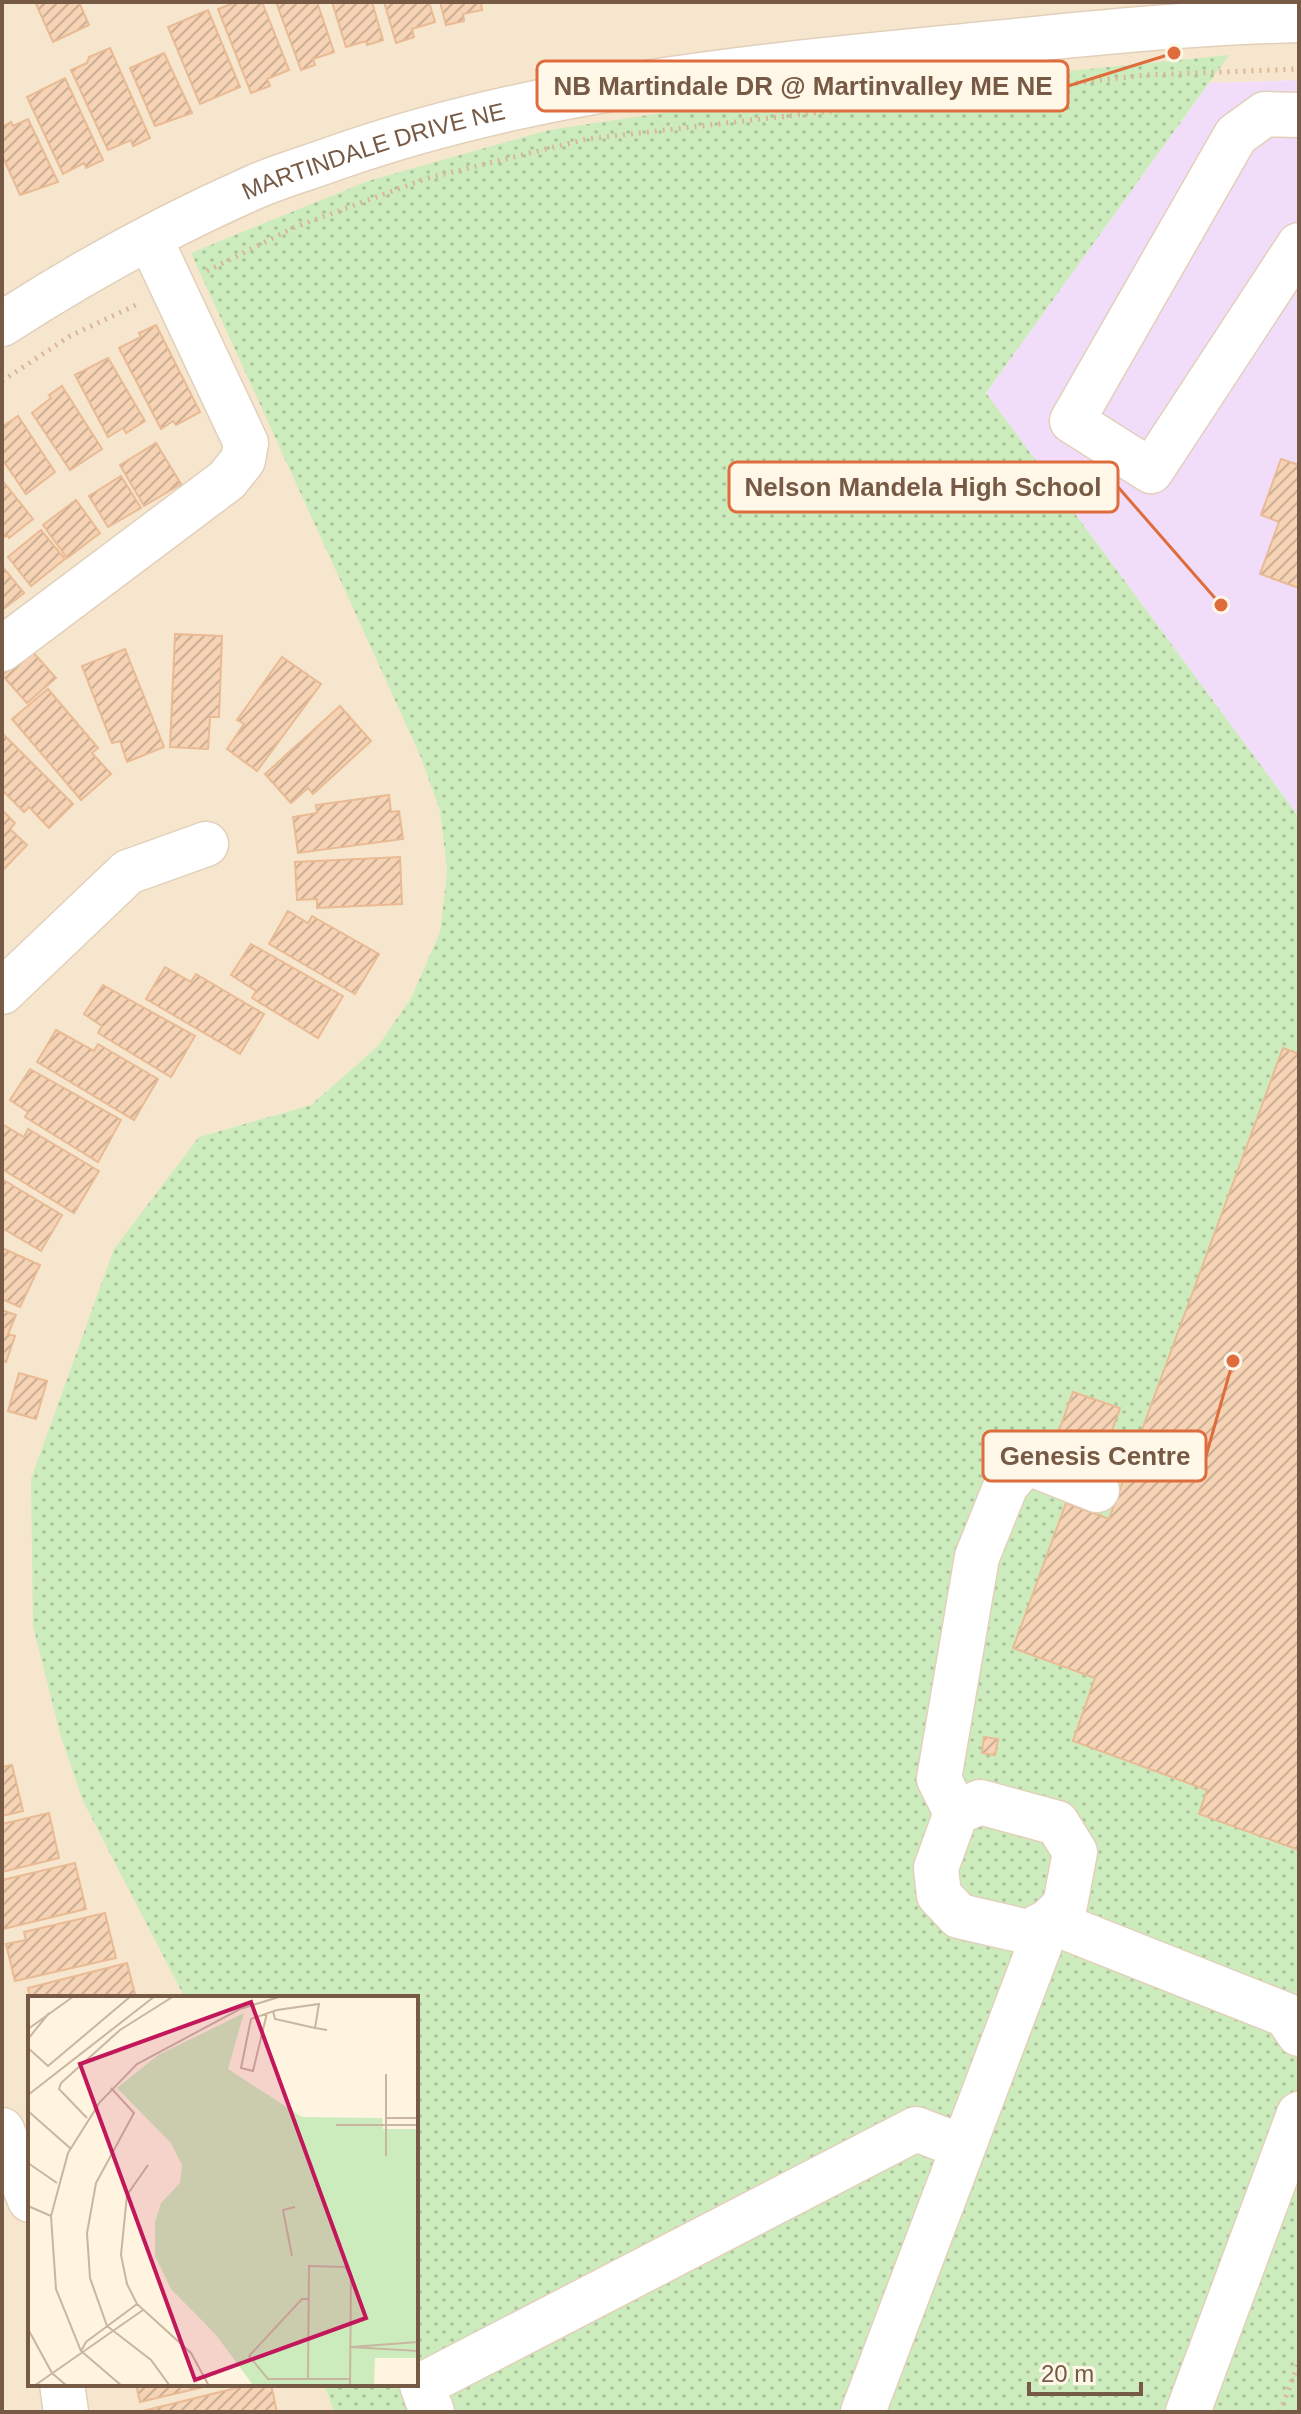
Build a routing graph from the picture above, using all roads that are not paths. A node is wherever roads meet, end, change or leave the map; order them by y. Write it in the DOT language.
graph roads {
  1 [pos="1208,12"];
  2 [pos="1299,20"];
  3 [pos="1299,115"];
  4 [pos="150,239"];
  5 [pos="1299,245"];
  6 [pos="2,324"];
  7 [pos="2,649"];
  8 [pos="206,844"];
  9 [pos="2,992"];
  10 [pos="1097,1490"];
  11 [pos="956,1813"];
  12 [pos="1049,1921"];
  13 [pos="1299,2034"];
  14 [pos="1299,2114"];
  15 [pos="2,2130"];
  16 [pos="963,2147"];
  17 [pos="28,2195"];
  18 [pos="62,2386"];
  19 [pos="66,2412"];
  20 [pos="432,2412"];
  21 [pos="863,2412"];
  22 [pos="1188,2412"];
  1 -- 2 [label="street, MARTINDALE DRIVE NE"];
  1 -- 4 [label="street, MARTINDALE DRIVE NE"];
  3 -- 5 [label="street"];
  4 -- 6 [label="street, MARTINDALE DRIVE NE"];
  4 -- 7 [label="street"];
  8 -- 9 [label="street"];
  10 -- 11 [label="street"];
  11 -- 12 [label="street"];
  11 -- 12 [label="street"];
  12 -- 13 [label="street"];
  12 -- 16 [label="street"];
  14 -- 22 [label="street"];
  15 -- 17 [label="street"];
  16 -- 20 [label="street"];
  16 -- 21 [label="street"];
  18 -- 19 [label="street"];
}
